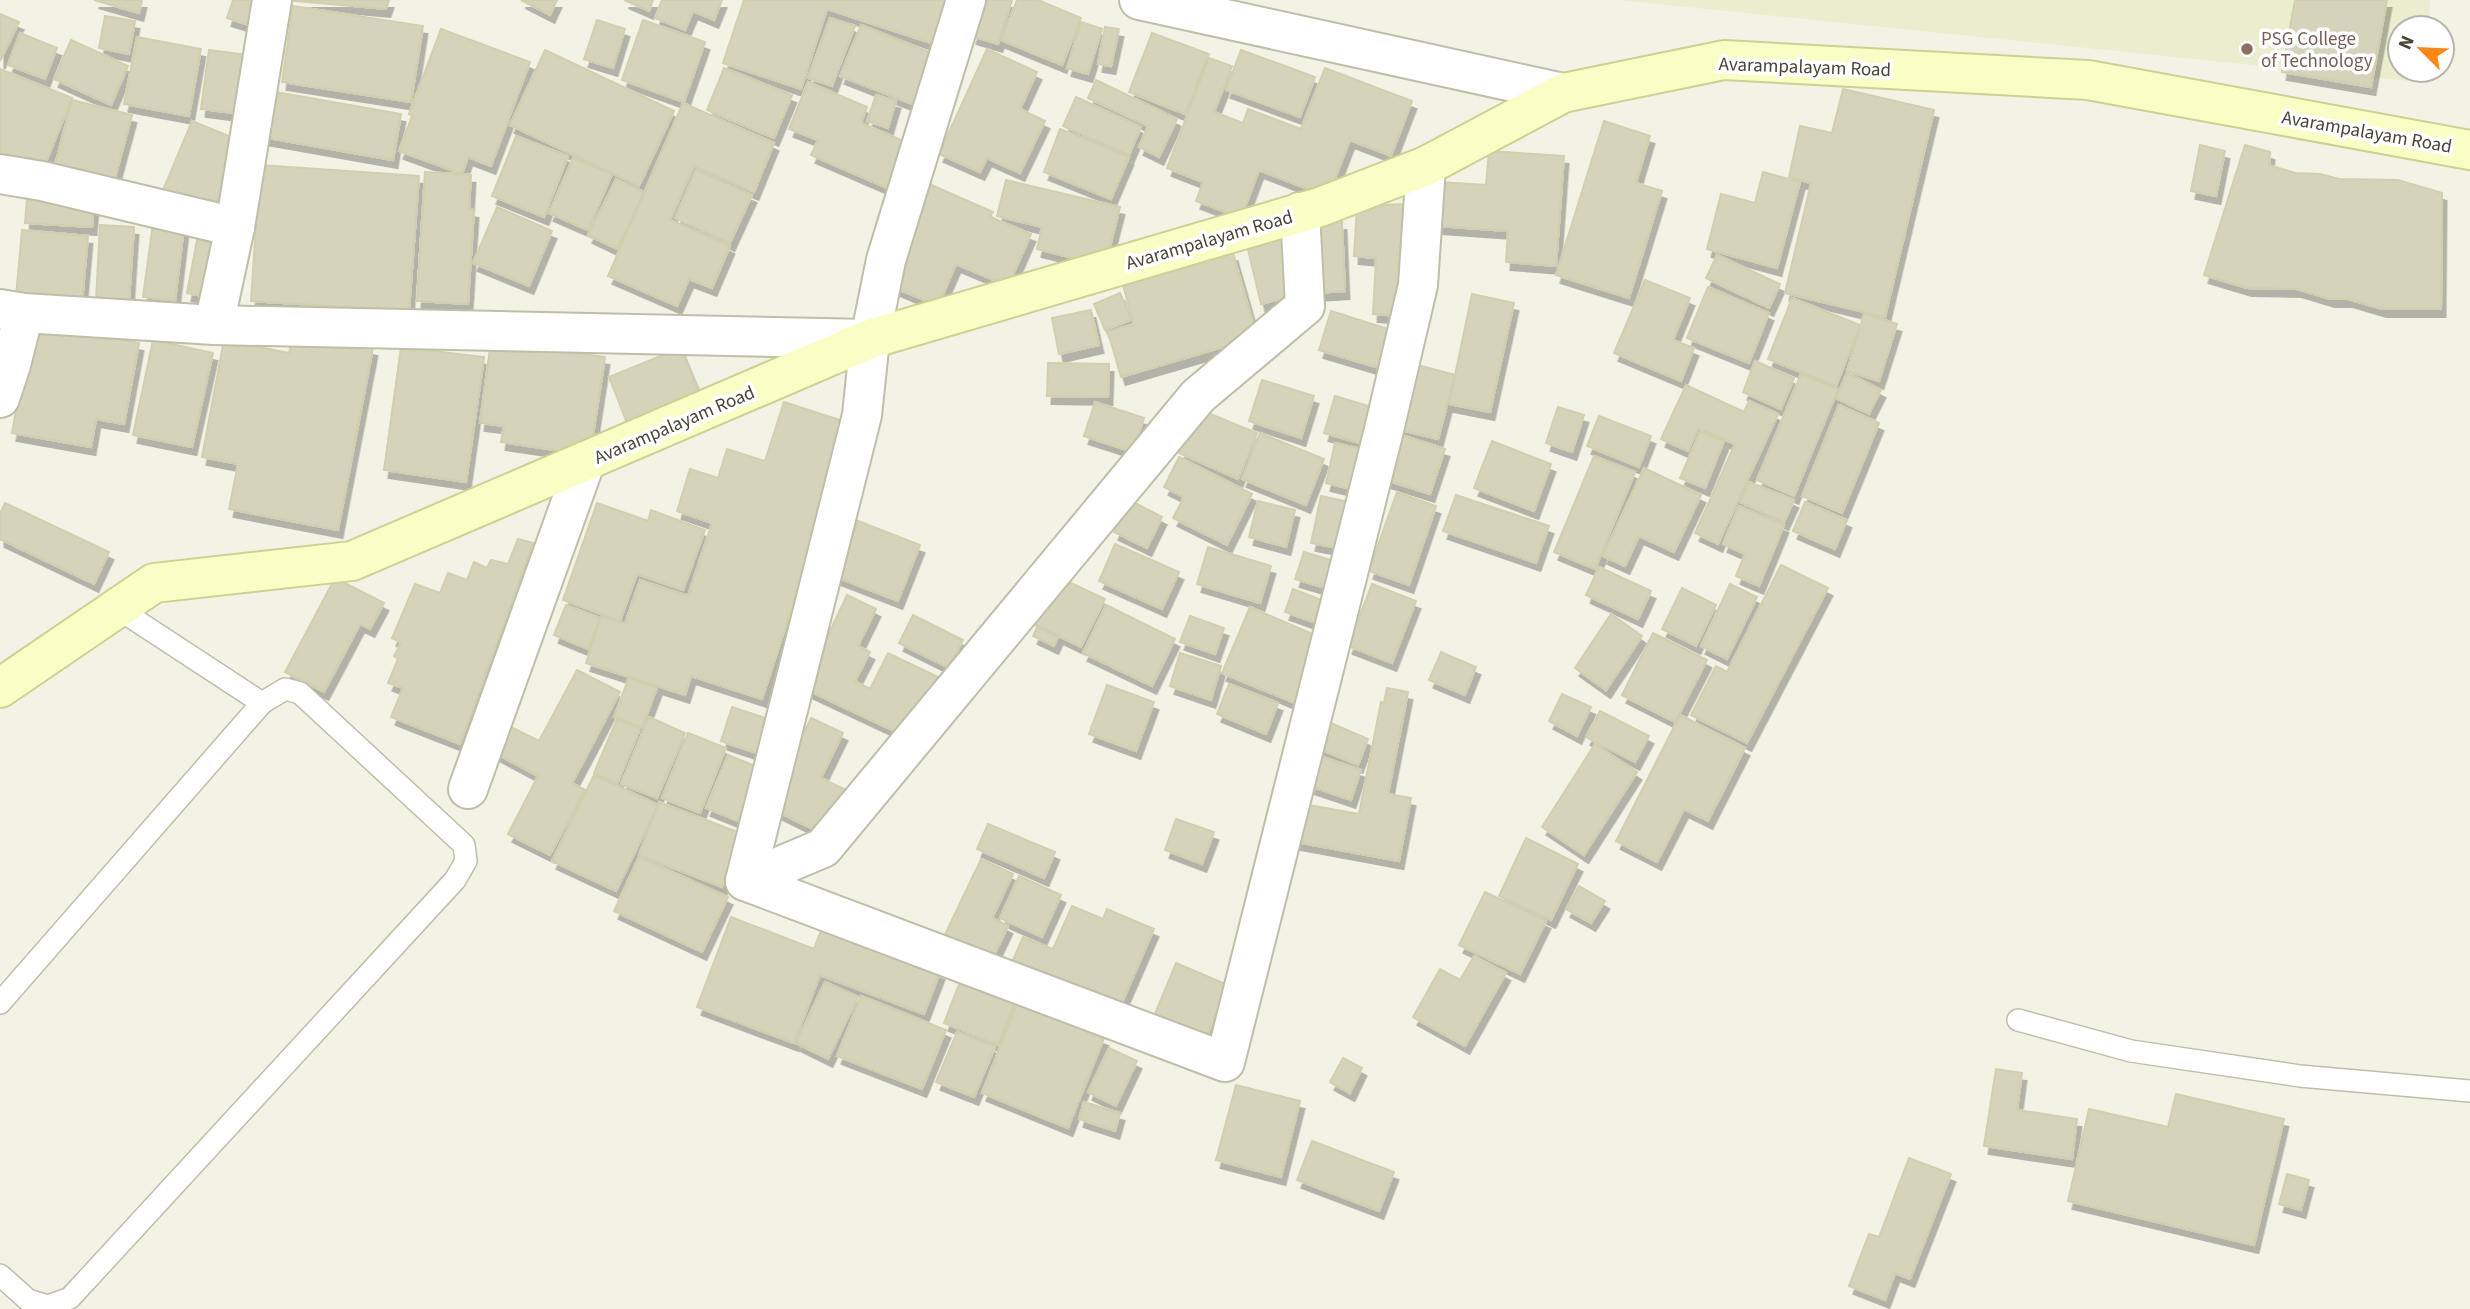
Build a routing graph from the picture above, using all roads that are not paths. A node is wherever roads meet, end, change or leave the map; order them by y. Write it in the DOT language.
graph roads {
  1 [pos="272,0"];
  2 [pos="966,0"];
  3 [pos="1139,0"];
  4 [pos="1563,93"];
  5 [pos="2470,150"];
  6 [pos="1426,166"];
  7 [pos="0,174"];
  8 [pos="1300,212"];
  9 [pos="235,227"];
  10 [pos="12,311"];
  11 [pos="214,325"];
  12 [pos="870,339"];
  13 [pos="0,398"];
  14 [pos="585,463"];
  15 [pos="117,608"];
  16 [pos="0,688"];
  17 [pos="262,703"];
  18 [pos="468,789"];
  19 [pos="745,881"];
  20 [pos="0,1003"];
  21 [pos="2018,1020"];
  22 [pos="2470,1091"];
  23 [pos="0,1275"];
  1 -- 9 [label="street"];
  2 -- 12 [label="street"];
  3 -- 4 [label="street"];
  4 -- 5 [label="street, Avarampalayam Road"];
  4 -- 6 [label="street, Avarampalayam Road"];
  6 -- 8 [label="street, Avarampalayam Road"];
  6 -- 19 [label="street"];
  7 -- 9 [label="street"];
  8 -- 12 [label="street, Avarampalayam Road"];
  8 -- 19 [label="street"];
  9 -- 11 [label="street"];
  10 -- 11 [label="street"];
  10 -- 13 [label="street"];
  11 -- 12 [label="street"];
  12 -- 14 [label="street, Avarampalayam Road"];
  12 -- 19 [label="street"];
  14 -- 15 [label="street, Avarampalayam Road"];
  14 -- 18 [label="street"];
  15 -- 16 [label="street, Avarampalayam Road"];
  15 -- 17 [label="lane"];
  17 -- 20 [label="lane"];
  17 -- 23 [label="lane"];
  21 -- 22 [label="lane"];
}
